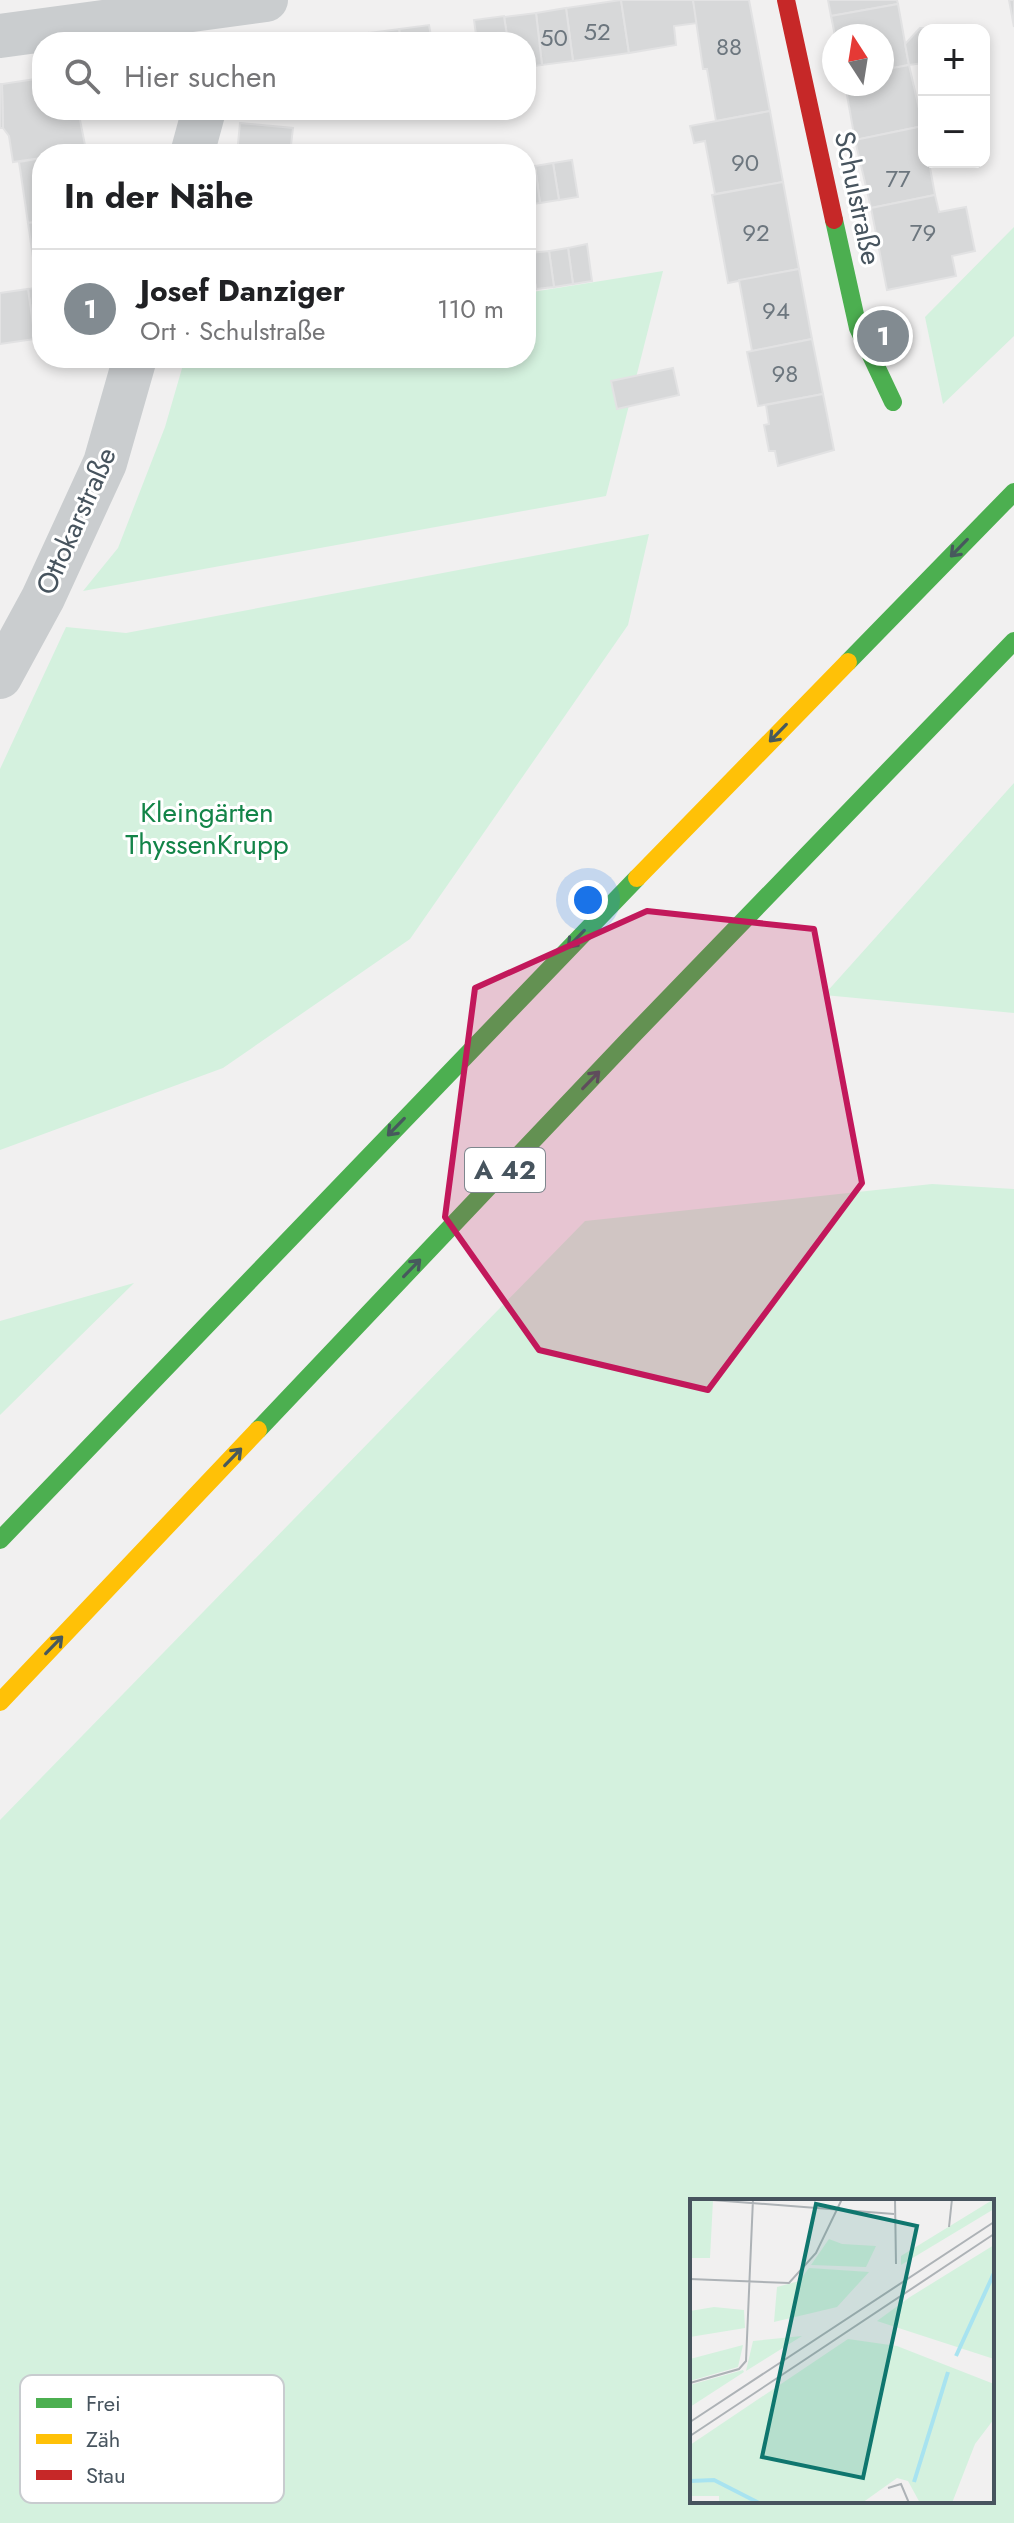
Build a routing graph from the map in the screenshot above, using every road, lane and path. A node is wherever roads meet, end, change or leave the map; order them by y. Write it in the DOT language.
graph roads {
  1 [pos="266,0"];
  2 [pos="786,0"];
  3 [pos="216,16"];
  4 [pos="43,32"];
  5 [pos="32,33"];
  6 [pos="0,36"];
  7 [pos="201,120"];
  8 [pos="195,144"];
  9 [pos="132,368"];
  10 [pos="893,402"];
  11 [pos="1014,492"];
  12 [pos="1014,641"];
  13 [pos="0,677"];
  14 [pos="0,1540"];
  15 [pos="0,1702"];
  1 -- 3 [label="street"];
  2 -- 10 [label="main road, Schulstraße"];
  3 -- 4 [label="street"];
  5 -- 6 [label="street"];
  7 -- 8 [label="street"];
  9 -- 13 [label="street, Ottokarstraße"];
  11 -- 14 [label="main road, one-way"];
  15 -- 12 [label="main road, A 42, one-way"];
}
